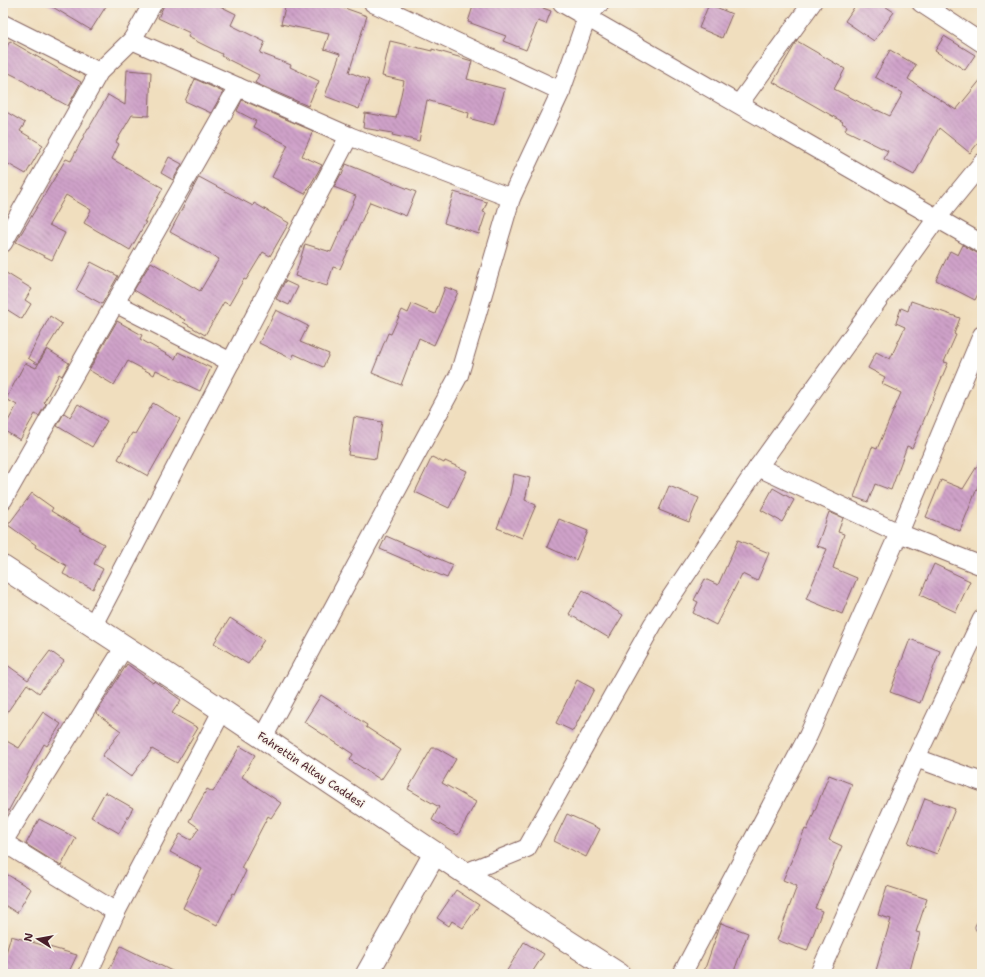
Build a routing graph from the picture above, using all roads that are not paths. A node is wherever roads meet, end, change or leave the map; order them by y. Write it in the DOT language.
graph roads {
  1 [pos="153,3"];
  2 [pos="373,3"];
  3 [pos="562,3"];
  4 [pos="600,3"];
  5 [pos="812,3"];
  6 [pos="922,3"];
  7 [pos="587,17"];
  8 [pos="3,24"];
  9 [pos="132,40"];
  10 [pos="982,43"];
  11 [pos="99,72"];
  12 [pos="238,87"];
  13 [pos="561,91"];
  14 [pos="740,104"];
  15 [pos="349,136"];
  16 [pos="982,163"];
  17 [pos="511,198"];
  18 [pos="937,218"];
  19 [pos="3,244"];
  20 [pos="982,244"];
  21 [pos="115,303"];
  22 [pos="982,335"];
  23 [pos="231,362"];
  24 [pos="758,467"];
  25 [pos="3,500"];
  26 [pos="899,533"];
  27 [pos="982,566"];
  28 [pos="3,567"];
  29 [pos="982,619"];
  30 [pos="93,625"];
  31 [pos="125,646"];
  32 [pos="222,711"];
  33 [pos="263,738"];
  34 [pos="916,758"];
  35 [pos="982,782"];
  36 [pos="435,853"];
  37 [pos="465,873"];
  38 [pos="116,912"];
  39 [pos="88,974"];
  40 [pos="367,974"];
  41 [pos="619,974"];
  42 [pos="682,974"];
  43 [pos="819,974"];
  1 -- 9 [label="street"];
  2 -- 13 [label="street"];
  3 -- 7 [label="street"];
  4 -- 7 [label="street"];
  5 -- 14 [label="street"];
  6 -- 10 [label="street"];
  7 -- 13 [label="street"];
  7 -- 14 [label="street"];
  8 -- 11 [label="street"];
  9 -- 11 [label="street"];
  9 -- 12 [label="street"];
  11 -- 19 [label="street"];
  12 -- 15 [label="street"];
  12 -- 21 [label="street"];
  13 -- 17 [label="street"];
  14 -- 18 [label="street"];
  15 -- 17 [label="street"];
  15 -- 23 [label="street"];
  16 -- 18 [label="street"];
  17 -- 33 [label="street"];
  18 -- 20 [label="street"];
  18 -- 24 [label="street"];
  21 -- 23 [label="street"];
  21 -- 25 [label="street"];
  22 -- 26 [label="street"];
  23 -- 30 [label="street"];
  24 -- 26 [label="street"];
  24 -- 37 [label="street"];
  26 -- 27 [label="street"];
  26 -- 42 [label="street"];
  28 -- 30 [label="street, Fahrettin Altay Caddesi"];
  29 -- 34 [label="street"];
  30 -- 31 [label="street, Fahrettin Altay Caddesi"];
  31 -- 32 [label="street, Fahrettin Altay Caddesi"];
  31 -- 38 [label="street"];
  32 -- 33 [label="street, Fahrettin Altay Caddesi"];
  32 -- 38 [label="street"];
  33 -- 36 [label="street, Fahrettin Altay Caddesi"];
  34 -- 35 [label="street"];
  34 -- 43 [label="street"];
  36 -- 37 [label="street, Fahrettin Altay Caddesi"];
  36 -- 40 [label="street"];
  37 -- 41 [label="street, Fahrettin Altay Caddesi"];
  38 -- 39 [label="street"];
}
